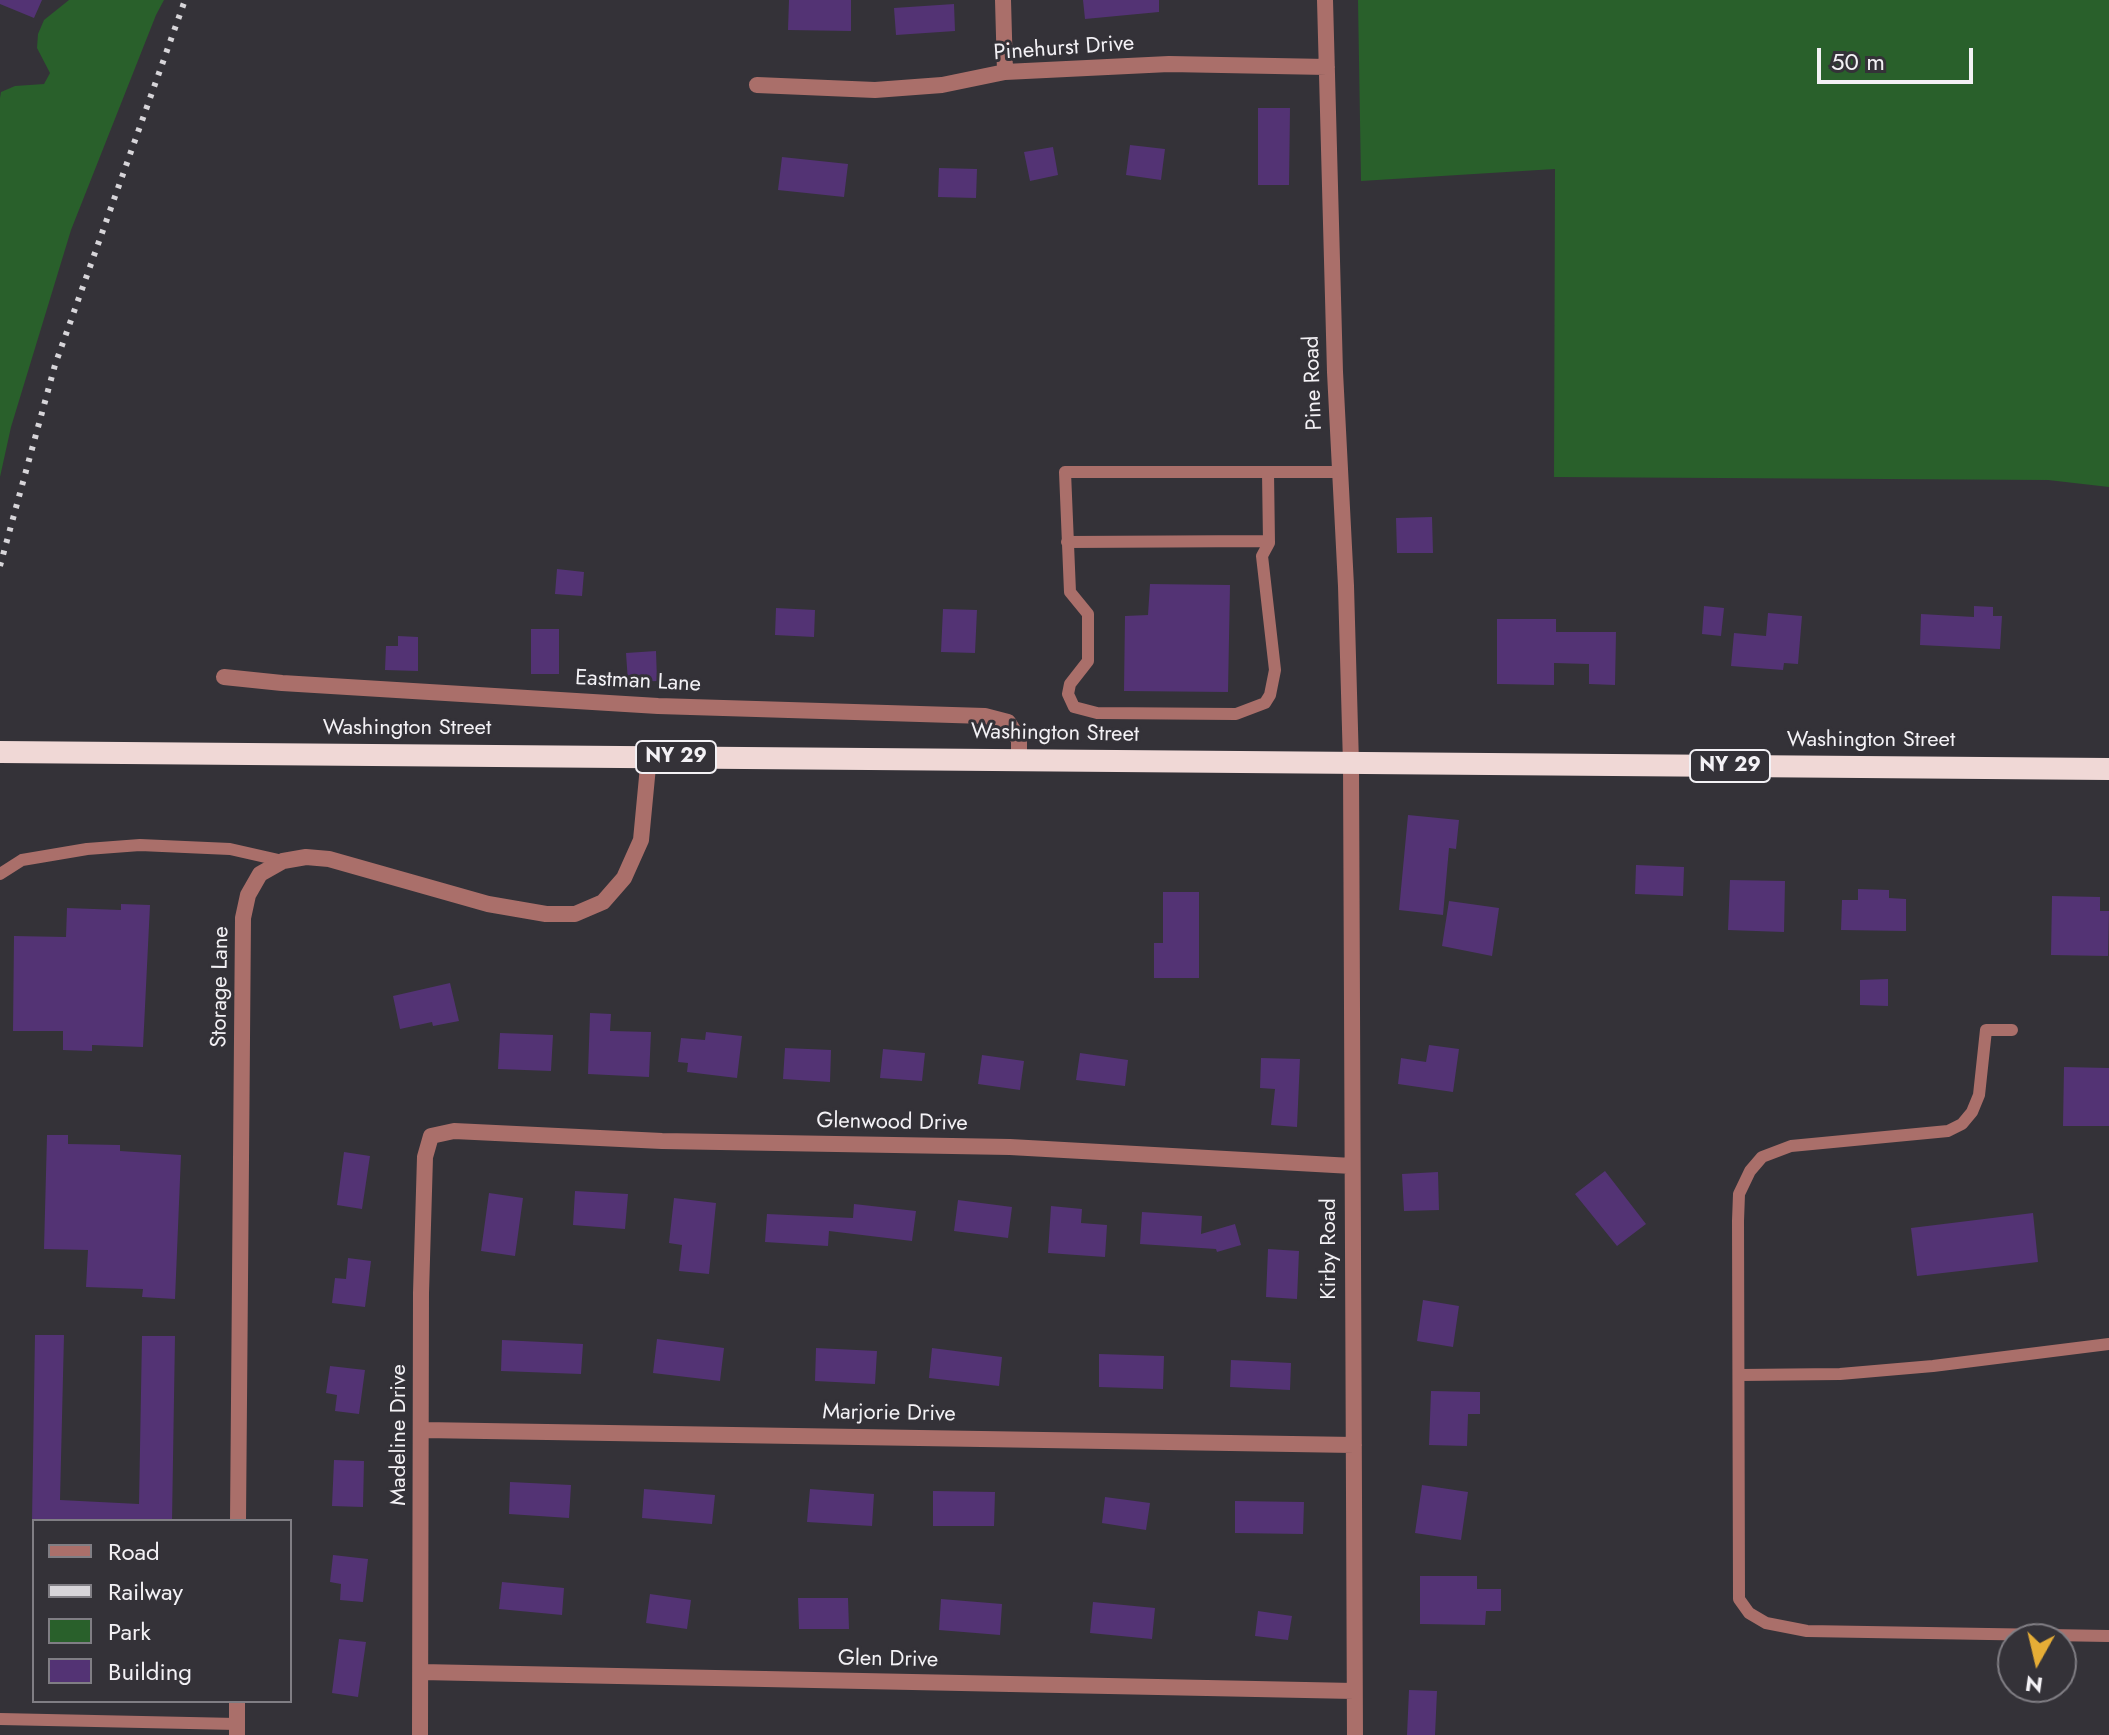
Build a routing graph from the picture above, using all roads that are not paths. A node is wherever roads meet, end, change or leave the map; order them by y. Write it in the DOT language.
graph roads {
  1 [pos="1003,0"];
  2 [pos="1325,0"];
  3 [pos="1327,67"];
  4 [pos="1005,72"];
  5 [pos="757,85"];
  6 [pos="1268,472"];
  7 [pos="1340,472"];
  8 [pos="1269,541"];
  9 [pos="1067,542"];
  10 [pos="224,677"];
  11 [pos="0,752"];
  12 [pos="649,756"];
  13 [pos="1019,760"];
  14 [pos="1351,764"];
  15 [pos="2109,769"];
  16 [pos="283,861"];
  17 [pos="0,874"];
  18 [pos="2012,1030"];
  19 [pos="431,1136"];
  20 [pos="1352,1166"];
  21 [pos="2109,1344"];
  22 [pos="1740,1375"];
  23 [pos="423,1430"];
  24 [pos="1354,1445"];
  25 [pos="238,1519"];
  26 [pos="2109,1636"];
  27 [pos="421,1672"];
  28 [pos="1354,1691"];
  29 [pos="237,1703"];
  30 [pos="0,1719"];
  31 [pos="237,1729"];
  32 [pos="420,1735"];
  33 [pos="1355,1735"];
  1 -- 4 [label="street"];
  2 -- 3 [label="street, Pine Road"];
  3 -- 4 [label="street, Pinehurst Drive"];
  3 -- 7 [label="street, Pine Road"];
  4 -- 5 [label="street, Pinehurst Drive"];
  6 -- 7 [label="lane"];
  6 -- 8 [label="lane"];
  6 -- 9 [label="lane"];
  7 -- 14 [label="street, Pine Road"];
  8 -- 9 [label="lane"];
  8 -- 9 [label="lane"];
  10 -- 13 [label="street, Eastman Lane"];
  11 -- 12 [label="highway, Washington Street / NY 29"];
  12 -- 13 [label="highway, Washington Street / NY 29"];
  12 -- 16 [label="street"];
  13 -- 14 [label="highway, Washington Street / NY 29"];
  14 -- 15 [label="highway, Washington Street / NY 29"];
  14 -- 20 [label="street, Kirby Road"];
  16 -- 17 [label="lane"];
  16 -- 25 [label="street, Storage Lane"];
  18 -- 22 [label="lane"];
  19 -- 20 [label="street, Glenwood Drive"];
  19 -- 23 [label="street, Madeline Drive"];
  20 -- 24 [label="street, Kirby Road"];
  21 -- 22 [label="lane"];
  22 -- 26 [label="lane"];
  23 -- 24 [label="street, Marjorie Drive"];
  23 -- 27 [label="street, Madeline Drive"];
  24 -- 28 [label="street, Kirby Road"];
  27 -- 28 [label="street, Glen Drive"];
  27 -- 32 [label="street, Madeline Drive"];
  28 -- 33 [label="street, Kirby Road"];
  29 -- 31 [label="street"];
  30 -- 31 [label="lane"];
}
